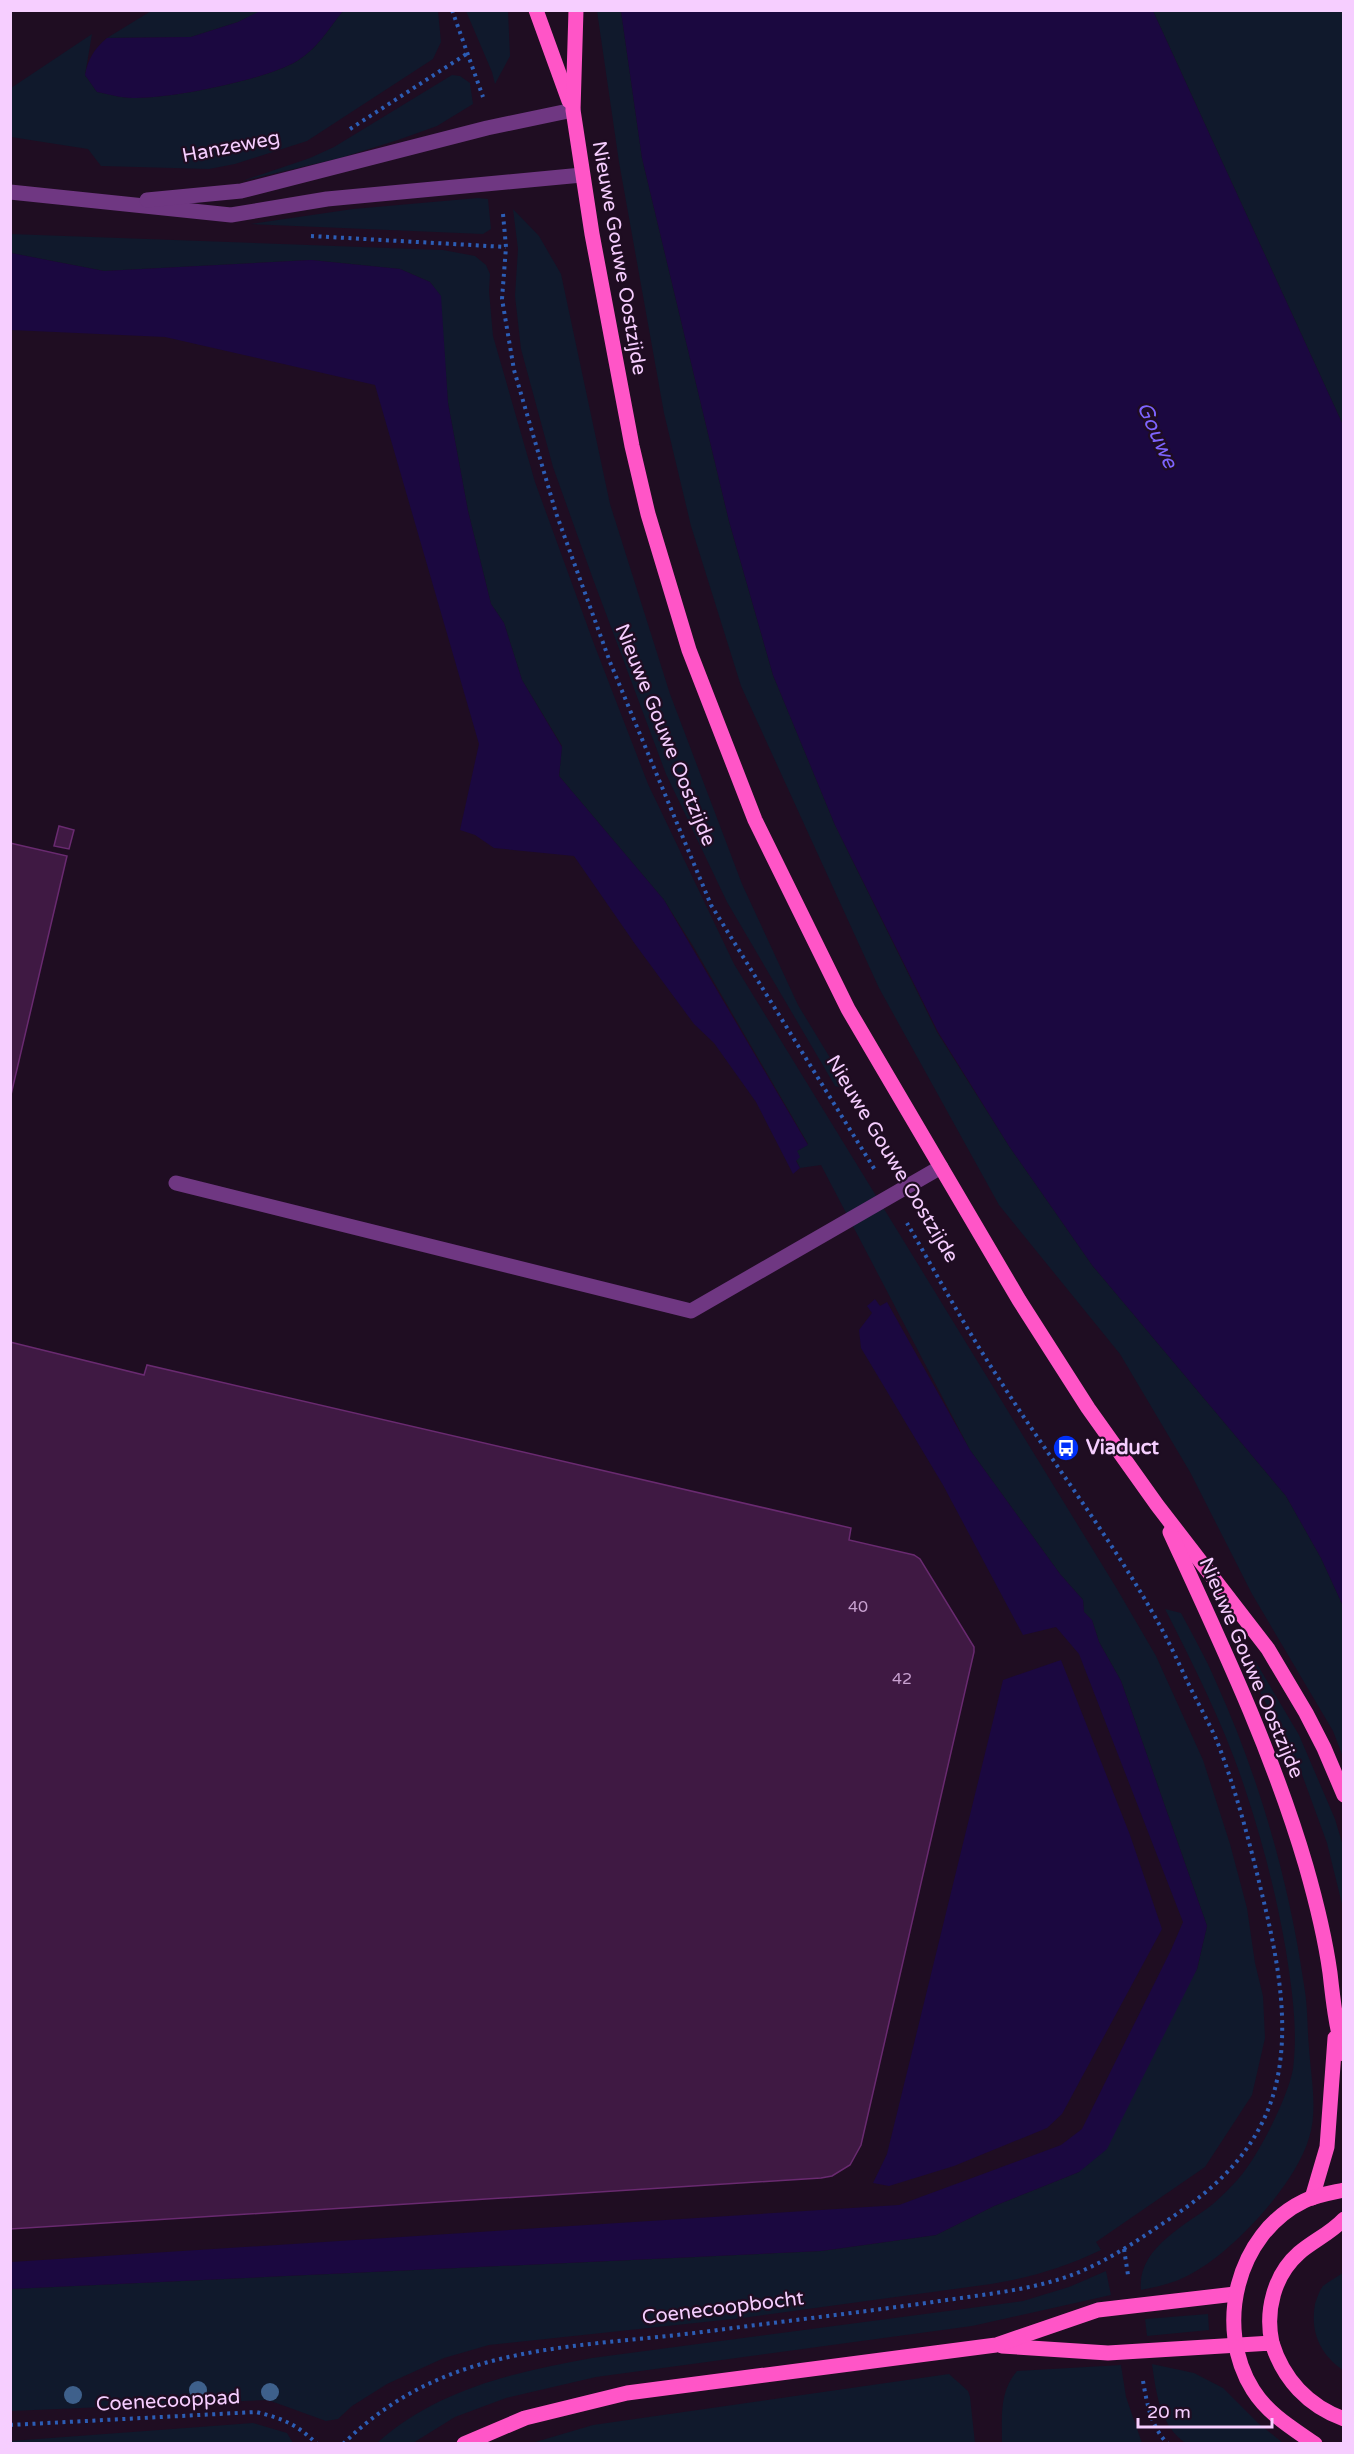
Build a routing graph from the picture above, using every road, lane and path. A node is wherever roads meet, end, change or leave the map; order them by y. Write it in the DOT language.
graph roads {
  1 [pos="452,10"];
  2 [pos="536,10"];
  3 [pos="576,10"];
  4 [pos="468,53"];
  5 [pos="573,110"];
  6 [pos="487,128"];
  7 [pos="346,132"];
  8 [pos="582,175"];
  9 [pos="498,182"];
  10 [pos="10,192"];
  11 [pos="111,204"];
  12 [pos="941,1167"];
  13 [pos="176,1183"];
  14 [pos="891,1197"];
  15 [pos="1157,1505"];
  16 [pos="1344,1795"];
  17 [pos="1336,2026"];
  18 [pos="1344,2054"];
  19 [pos="1344,2190"];
  20 [pos="1312,2198"];
  21 [pos="1344,2219"];
  22 [pos="1124,2249"];
  23 [pos="1235,2294"];
  24 [pos="1272,2343"];
  25 [pos="996,2345"];
  26 [pos="1235,2345"];
  27 [pos="1344,2419"];
  28 [pos="10,2425"];
  29 [pos="317,2444"];
  30 [pos="343,2444"];
  31 [pos="464,2444"];
  32 [pos="1315,2444"];
  1 -- 4 [label="path"];
  2 -- 5 [label="main road, Nieuwe Gouwe Oostzijde"];
  3 -- 5 [label="main road, Nieuwe Gouwe Oostzijde"];
  4 -- 6 [label="path"];
  4 -- 7 [label="path"];
  5 -- 6 [label="street, Hanzeweg"];
  5 -- 8 [label="main road, Nieuwe Gouwe Oostzijde"];
  6 -- 11 [label="street, Hanzeweg"];
  8 -- 9 [label="street, Hanzeweg"];
  8 -- 12 [label="main road, Nieuwe Gouwe Oostzijde"];
  9 -- 11 [label="street, Hanzeweg"];
  9 -- 14 [label="path, Nieuwe Gouwe Oostzijde"];
  10 -- 11 [label="street, Hanzeweg"];
  12 -- 14 [label="street"];
  12 -- 15 [label="main road, Nieuwe Gouwe Oostzijde"];
  13 -- 14 [label="street"];
  14 -- 22 [label="path, Nieuwe Gouwe Oostzijde"];
  15 -- 16 [label="main road, Nieuwe Gouwe Oostzijde"];
  15 -- 17 [label="main road, Nieuwe Gouwe Oostzijde"];
  17 -- 18 [label="main road, Nieuwe Gouwe Oostzijde"];
  17 -- 20 [label="main road, Nieuwe Gouwe Oostzijde"];
  19 -- 20 [label="main road"];
  20 -- 23 [label="main road"];
  21 -- 24 [label="main road"];
  22 -- 30 [label="path, Coenecoopbocht"];
  23 -- 25 [label="main road"];
  23 -- 26 [label="main road"];
  24 -- 26 [label="main road"];
  24 -- 27 [label="main road"];
  25 -- 26 [label="main road"];
  25 -- 31 [label="main road"];
  26 -- 32 [label="main road"];
  28 -- 29 [label="path, Coenecooppad"];
}
